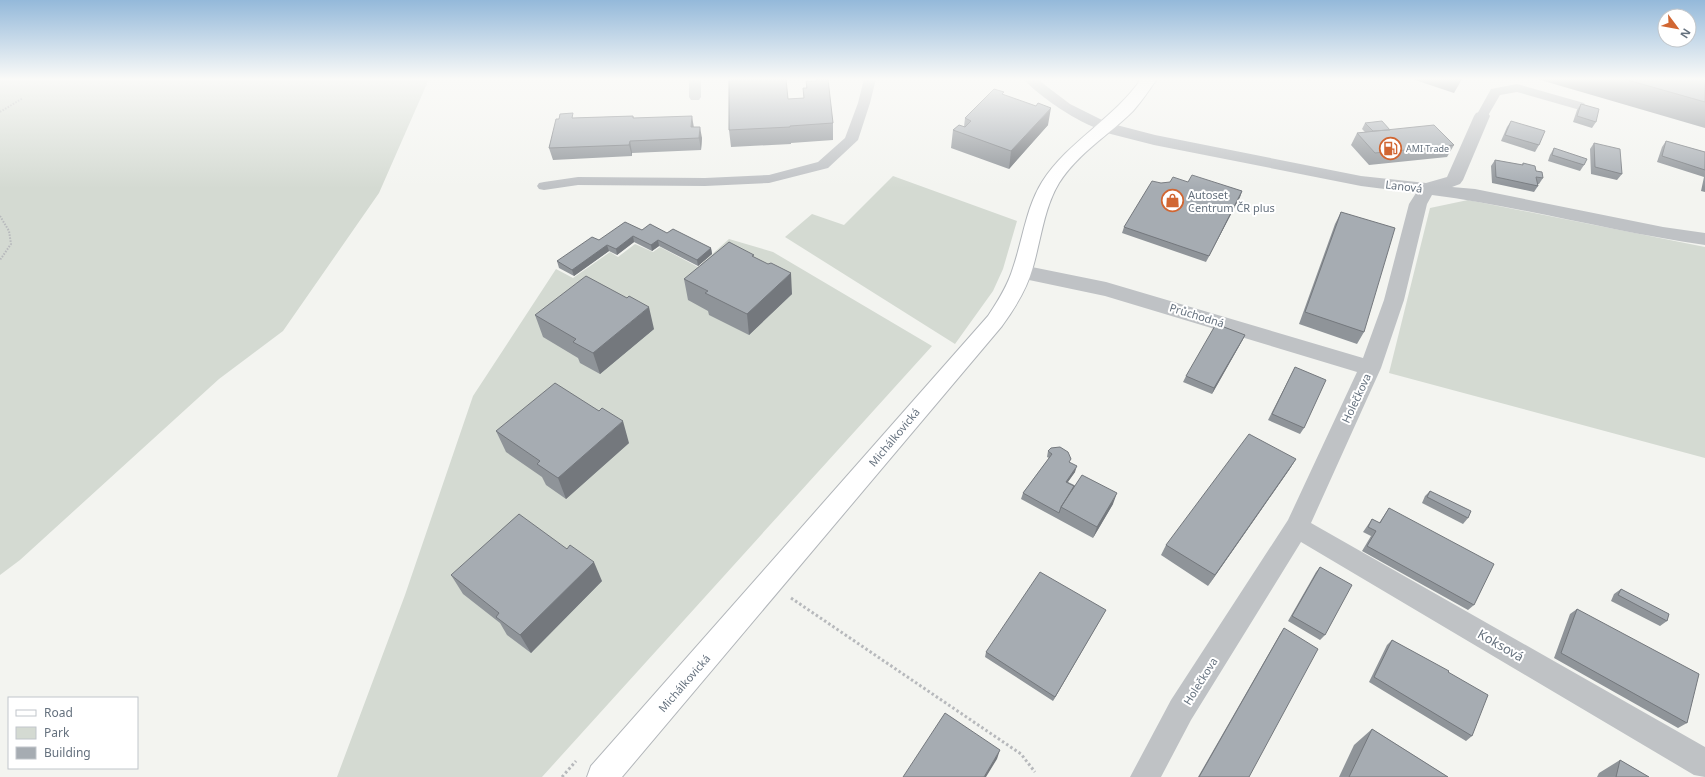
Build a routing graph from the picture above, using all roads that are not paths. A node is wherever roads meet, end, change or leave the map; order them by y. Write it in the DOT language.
graph roads {
  1 [pos="860,115"];
  2 [pos="1083,115"];
  3 [pos="1117,115"];
  4 [pos="1482,116"];
  5 [pos="1105,127"];
  6 [pos="544,186"];
  7 [pos="1427,189"];
  8 [pos="1705,239"];
  9 [pos="1022,272"];
  10 [pos="1370,368"];
  11 [pos="1296,527"];
  12 [pos="1705,764"];
  13 [pos="602,777"];
  14 [pos="1144,777"];
  1 -- 6 [label="lane"];
  2 -- 5 [label="lane"];
  3 -- 5 [label="street, Michálkovická"];
  4 -- 7 [label="street"];
  5 -- 7 [label="street, Lanová"];
  5 -- 9 [label="street, Michálkovická"];
  7 -- 8 [label="street, Lanová"];
  7 -- 10 [label="street, Holečkova"];
  9 -- 10 [label="street, Průchodná"];
  9 -- 13 [label="street, Michálkovická"];
  10 -- 11 [label="street, Holečkova"];
  11 -- 12 [label="street, Koksová"];
  11 -- 14 [label="street, Holečkova"];
}
